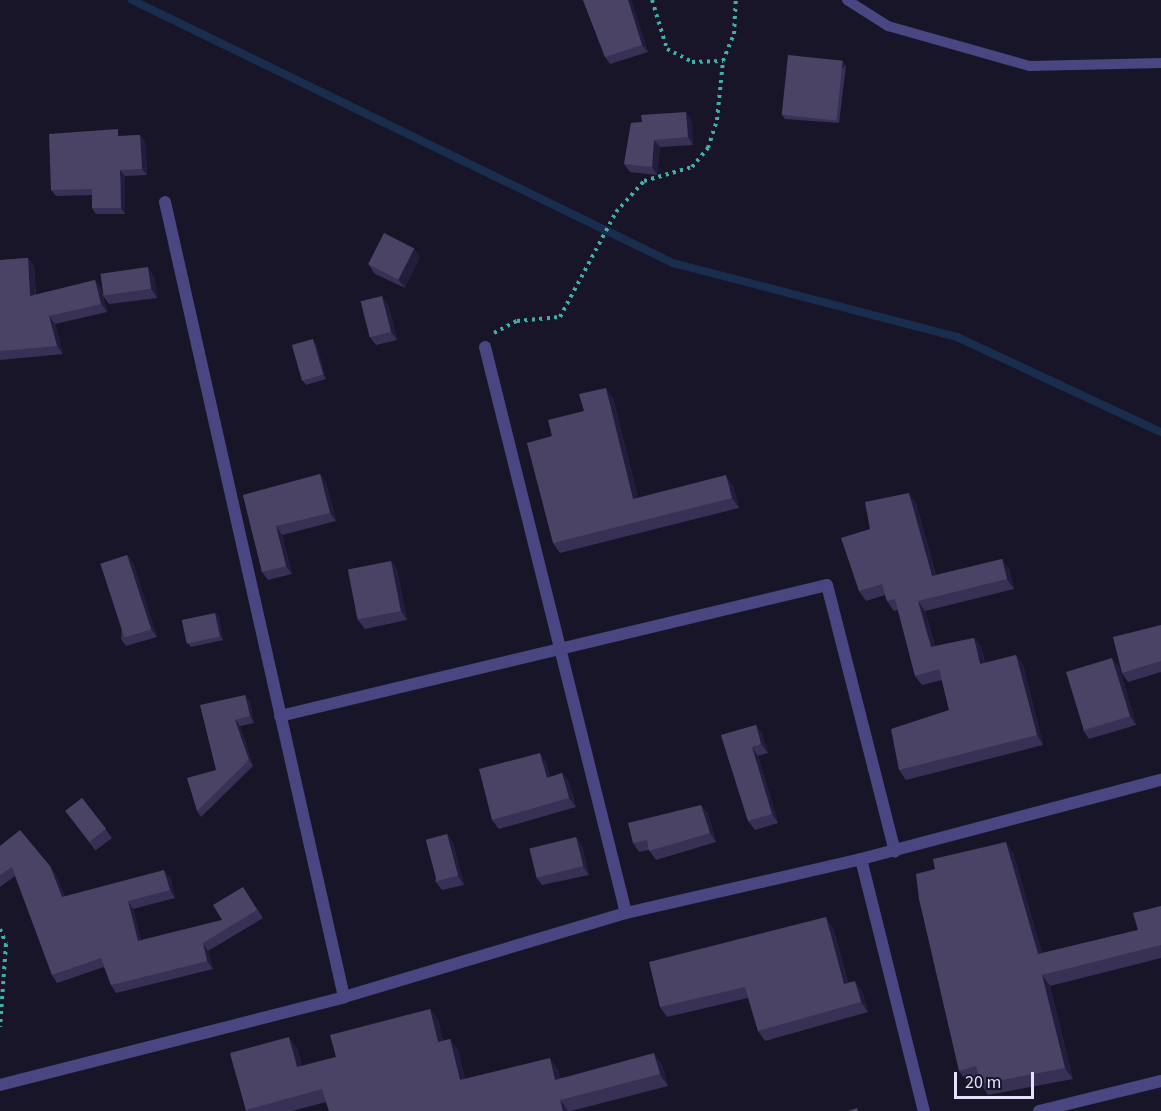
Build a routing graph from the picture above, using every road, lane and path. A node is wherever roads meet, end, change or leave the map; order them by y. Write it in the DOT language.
graph roads {
  1 [pos="652,0"];
  2 [pos="736,0"];
  3 [pos="847,0"];
  4 [pos="723,61"];
  5 [pos="1161,63"];
  6 [pos="165,202"];
  7 [pos="485,347"];
  8 [pos="562,648"];
  9 [pos="280,716"];
  10 [pos="1161,780"];
  11 [pos="896,851"];
  12 [pos="861,859"];
  13 [pos="626,913"];
  14 [pos="0,929"];
  15 [pos="344,997"];
  16 [pos="0,1027"];
  17 [pos="1161,1081"];
  18 [pos="0,1085"];
  19 [pos="924,1111"];
  20 [pos="1039,1111"];
  1 -- 4 [label="path"];
  2 -- 4 [label="path"];
  3 -- 5 [label="lane"];
  4 -- 7 [label="path"];
  6 -- 9 [label="street"];
  7 -- 8 [label="street"];
  8 -- 9 [label="street"];
  8 -- 11 [label="street"];
  8 -- 13 [label="street"];
  9 -- 15 [label="street"];
  10 -- 11 [label="street"];
  11 -- 12 [label="street"];
  12 -- 13 [label="street"];
  12 -- 19 [label="street"];
  13 -- 15 [label="street"];
  14 -- 16 [label="path"];
  15 -- 18 [label="street"];
  17 -- 20 [label="street"];
}
